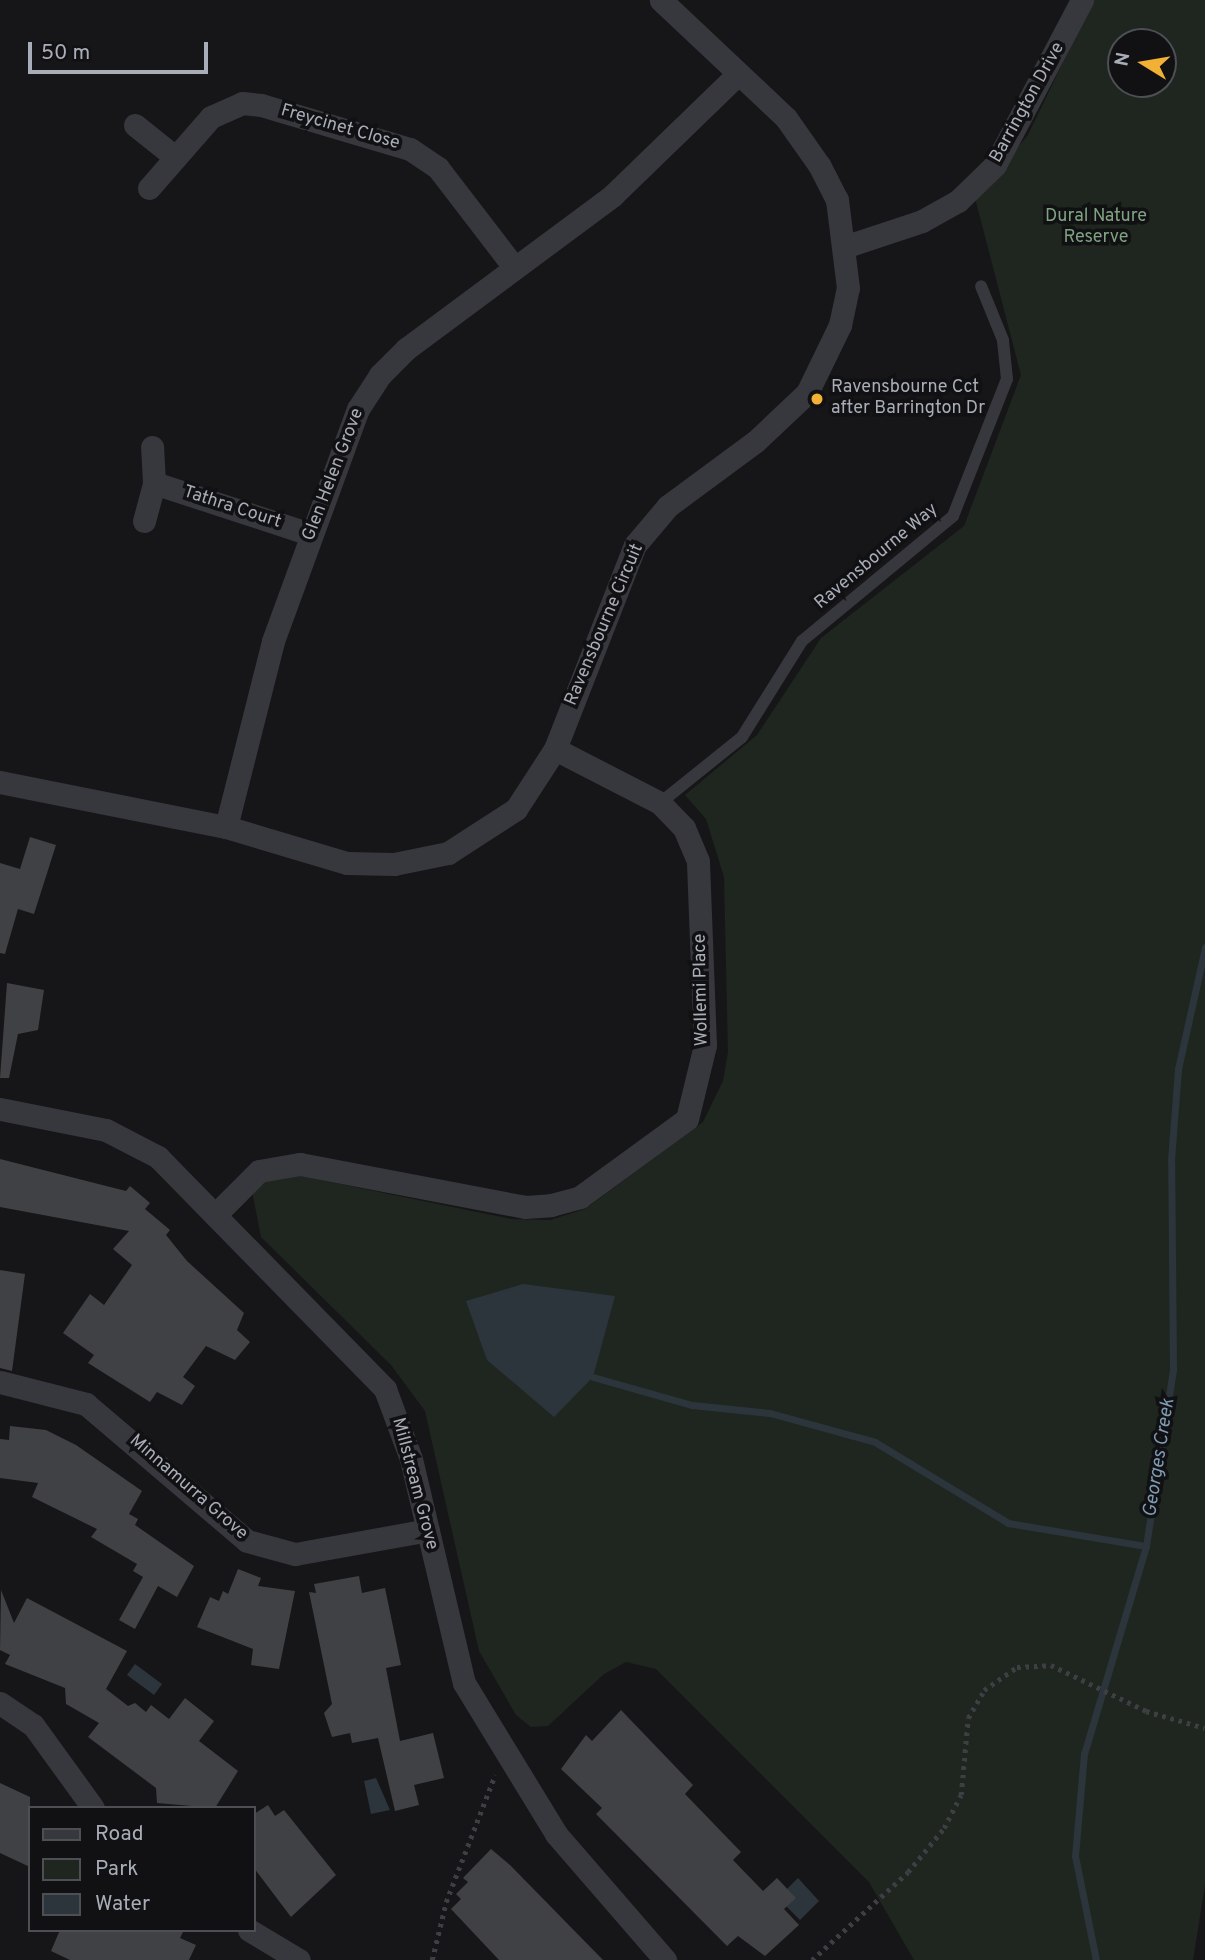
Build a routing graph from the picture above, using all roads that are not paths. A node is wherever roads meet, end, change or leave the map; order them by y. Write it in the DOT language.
graph roads {
  1 [pos="661,0"];
  2 [pos="1082,0"];
  3 [pos="738,74"];
  4 [pos="135,125"];
  5 [pos="175,158"];
  6 [pos="149,188"];
  7 [pos="847,246"];
  8 [pos="514,267"];
  9 [pos="981,286"];
  10 [pos="152,447"];
  11 [pos="154,483"];
  12 [pos="144,521"];
  13 [pos="310,534"];
  14 [pos="555,749"];
  15 [pos="0,782"];
  16 [pos="660,803"];
  17 [pos="226,827"];
  18 [pos="0,1109"];
  19 [pos="215,1215"];
  20 [pos="0,1381"];
  21 [pos="428,1530"];
  22 [pos="0,1703"];
  23 [pos="92,1806"];
  24 [pos="251,1932"];
  25 [pos="299,1960"];
  26 [pos="665,1960"];
  1 -- 3 [label="street, Ravensbourne Circuit"];
  2 -- 7 [label="street, Barrington Drive"];
  3 -- 7 [label="street, Ravensbourne Circuit"];
  3 -- 8 [label="street, Glen Helen Grove"];
  4 -- 5 [label="street"];
  5 -- 6 [label="street, Freycinet Close"];
  5 -- 8 [label="street, Freycinet Close"];
  7 -- 14 [label="street, Ravensbourne Circuit"];
  8 -- 13 [label="street, Glen Helen Grove"];
  9 -- 16 [label="lane, Ravensbourne Way"];
  10 -- 11 [label="street"];
  11 -- 12 [label="street"];
  11 -- 13 [label="street, Tathra Court"];
  13 -- 17 [label="street, Glen Helen Grove"];
  14 -- 16 [label="street, Wollemi Place"];
  14 -- 17 [label="street, Ravensbourne Circuit"];
  15 -- 17 [label="street, Ravensbourne Circuit"];
  16 -- 19 [label="street, Wollemi Place"];
  18 -- 19 [label="street, Millstream Grove"];
  19 -- 21 [label="street, Millstream Grove"];
  20 -- 21 [label="street, Minnamurra Grove"];
  21 -- 26 [label="street, Millstream Grove"];
  22 -- 23 [label="street"];
  24 -- 25 [label="street"];
}
